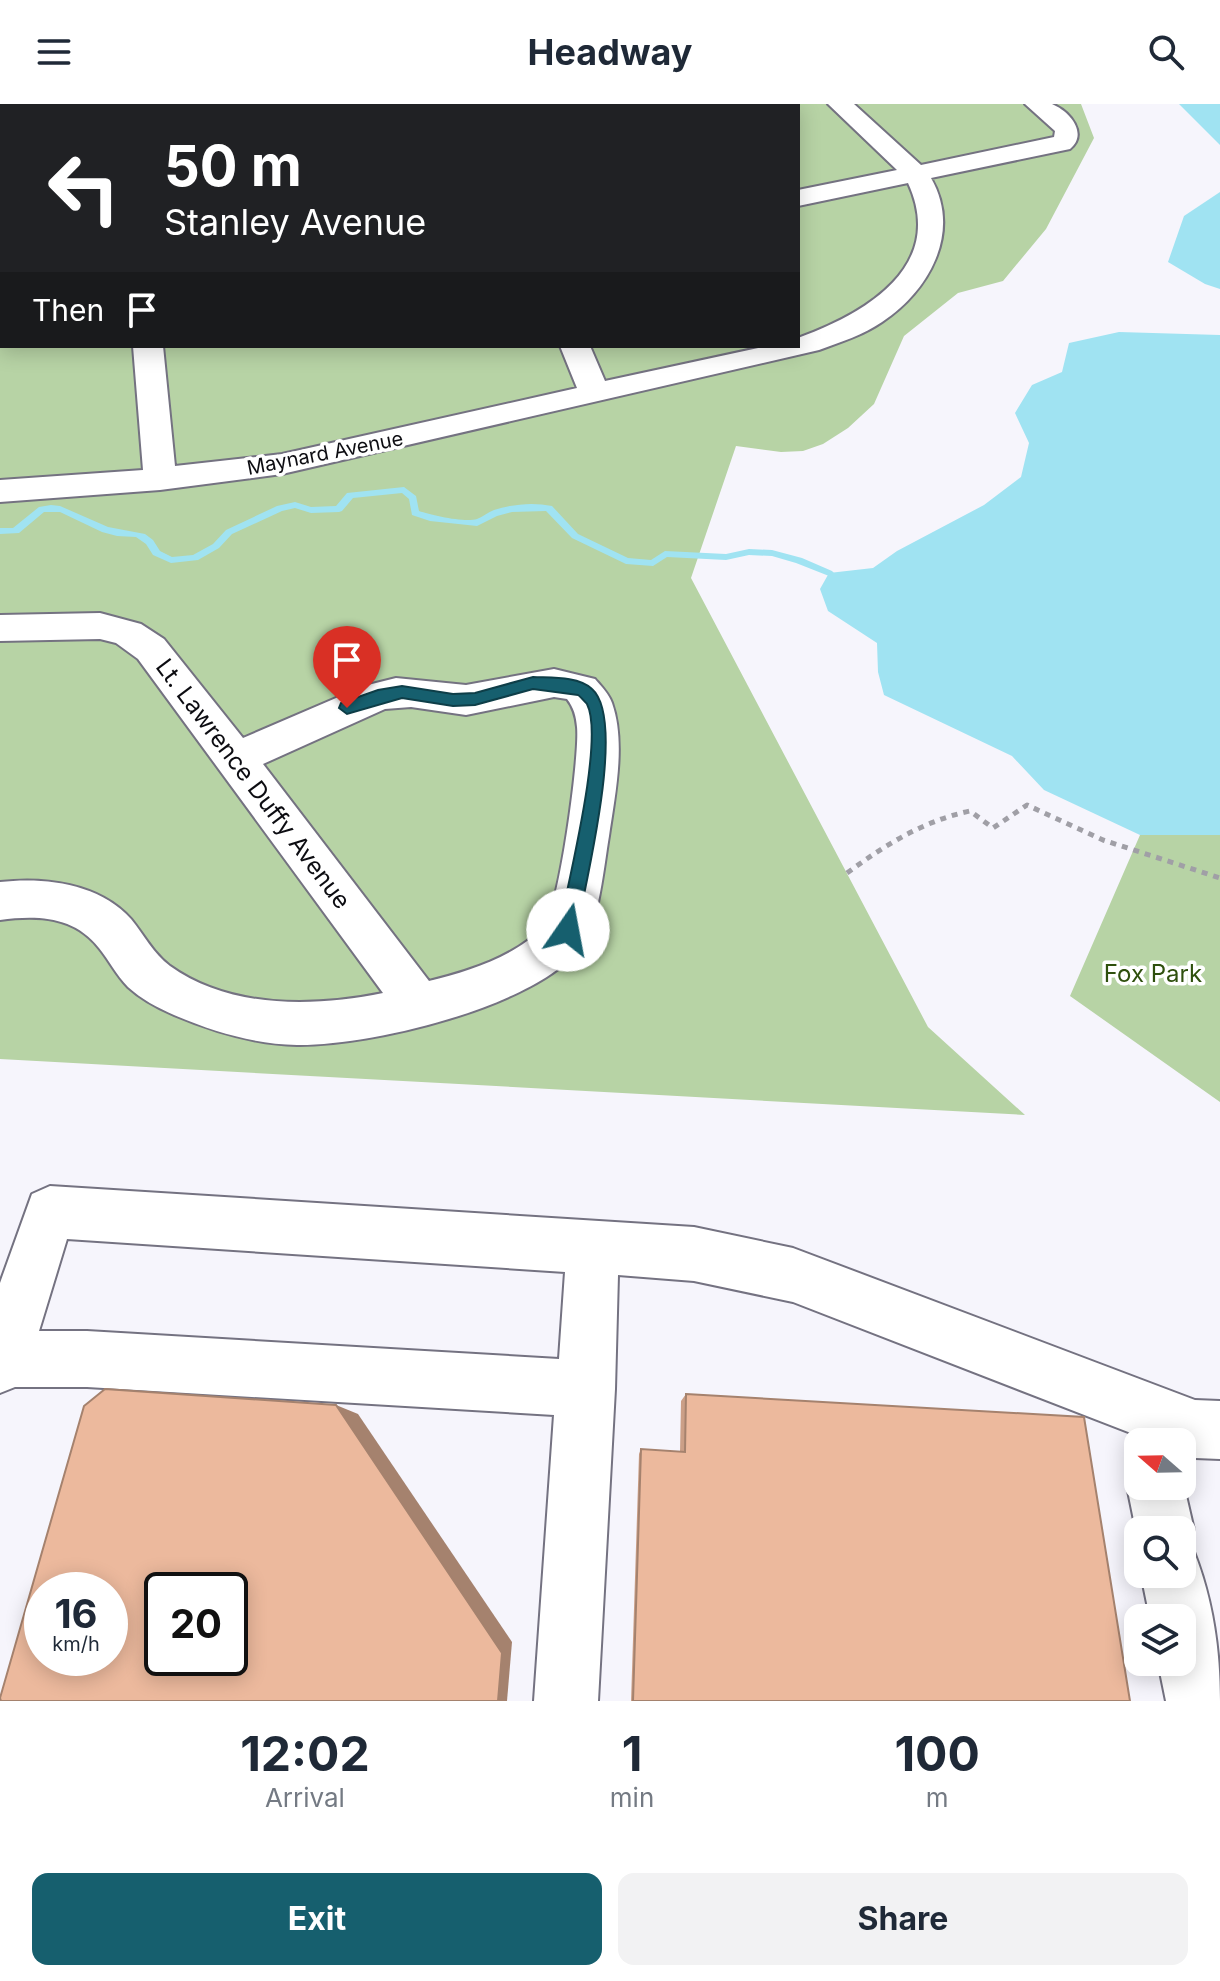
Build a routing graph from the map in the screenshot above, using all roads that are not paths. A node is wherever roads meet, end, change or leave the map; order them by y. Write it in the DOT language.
graph roads {
  1 [pos="840,104"];
  2 [pos="1037,104"];
  3 [pos="916,174"];
  4 [pos="800,198"];
  5 [pos="148,348"];
  6 [pos="576,348"];
  7 [pos="799,348"];
  8 [pos="800,348"];
  9 [pos="595,393"];
  10 [pos="160,479"];
  11 [pos="0,491"];
  12 [pos="0,628"];
  13 [pos="236,758"];
  14 [pos="0,901"];
  15 [pos="421,1007"];
  16 [pos="593,1248"];
  17 [pos="1,1361"];
  18 [pos="587,1389"];
  19 [pos="1144,1426"];
  20 [pos="1220,1430"];
  21 [pos="1193,1676"];
  22 [pos="566,1701"];
  23 [pos="1198,1701"];
  1 -- 3 [label="lane"];
  2 -- 3 [label="lane"];
  3 -- 4 [label="lane"];
  3 -- 8 [label="lane, Maynard Avenue"];
  5 -- 10 [label="lane"];
  6 -- 9 [label="lane"];
  7 -- 9 [label="lane, Maynard Avenue"];
  9 -- 10 [label="lane, Maynard Avenue"];
  10 -- 11 [label="lane, Maynard Avenue"];
  12 -- 13 [label="lane, Lt. Lawrence Duffy Avenue"];
  13 -- 15 [label="lane, Lt. Lawrence Duffy Avenue"];
  13 -- 15 [label="lane"];
  14 -- 15 [label="lane"];
  16 -- 17 [label="lane"];
  16 -- 18 [label="lane"];
  16 -- 19 [label="lane"];
  17 -- 18 [label="lane"];
  18 -- 22 [label="lane"];
  19 -- 20 [label="lane"];
  21 -- 23 [label="lane"];
}
